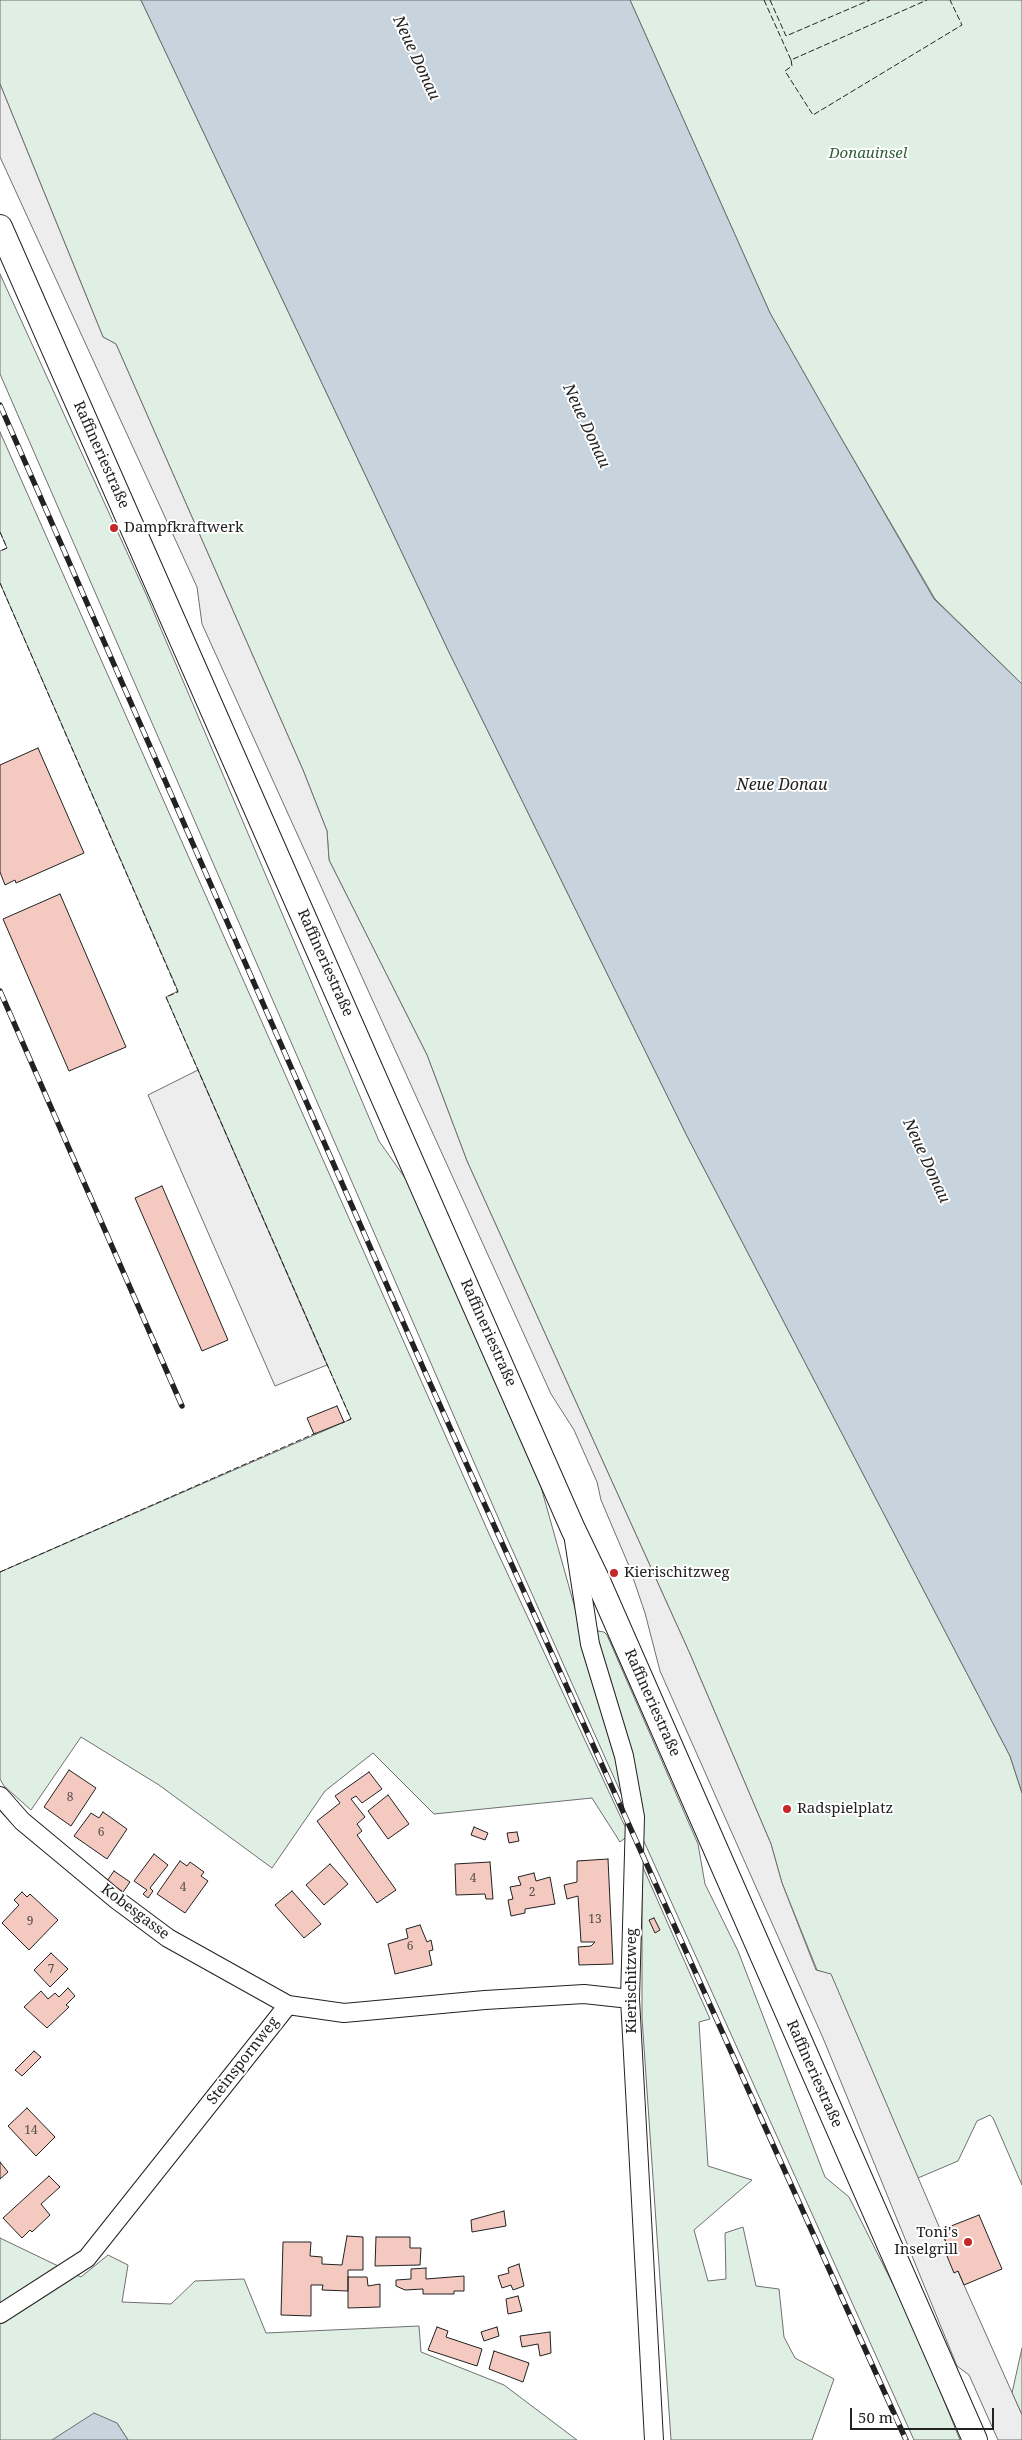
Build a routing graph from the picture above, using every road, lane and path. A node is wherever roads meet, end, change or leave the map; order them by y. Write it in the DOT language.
graph roads {
  1 [pos="0,227"];
  2 [pos="573,1530"];
  3 [pos="0,1796"];
  4 [pos="630,1999"];
  5 [pos="288,2005"];
  6 [pos="0,2314"];
  7 [pos="654,2440"];
  8 [pos="975,2440"];
  1 -- 2 [label="main road, Raffineriestraße"];
  2 -- 4 [label="street, Kierischitzweg"];
  2 -- 8 [label="main road, Raffineriestraße"];
  3 -- 5 [label="street, Kobesgasse"];
  4 -- 5 [label="street, Steinspornweg"];
  4 -- 7 [label="street, Kierischitzweg"];
  5 -- 6 [label="street, Steinspornweg"];
}
